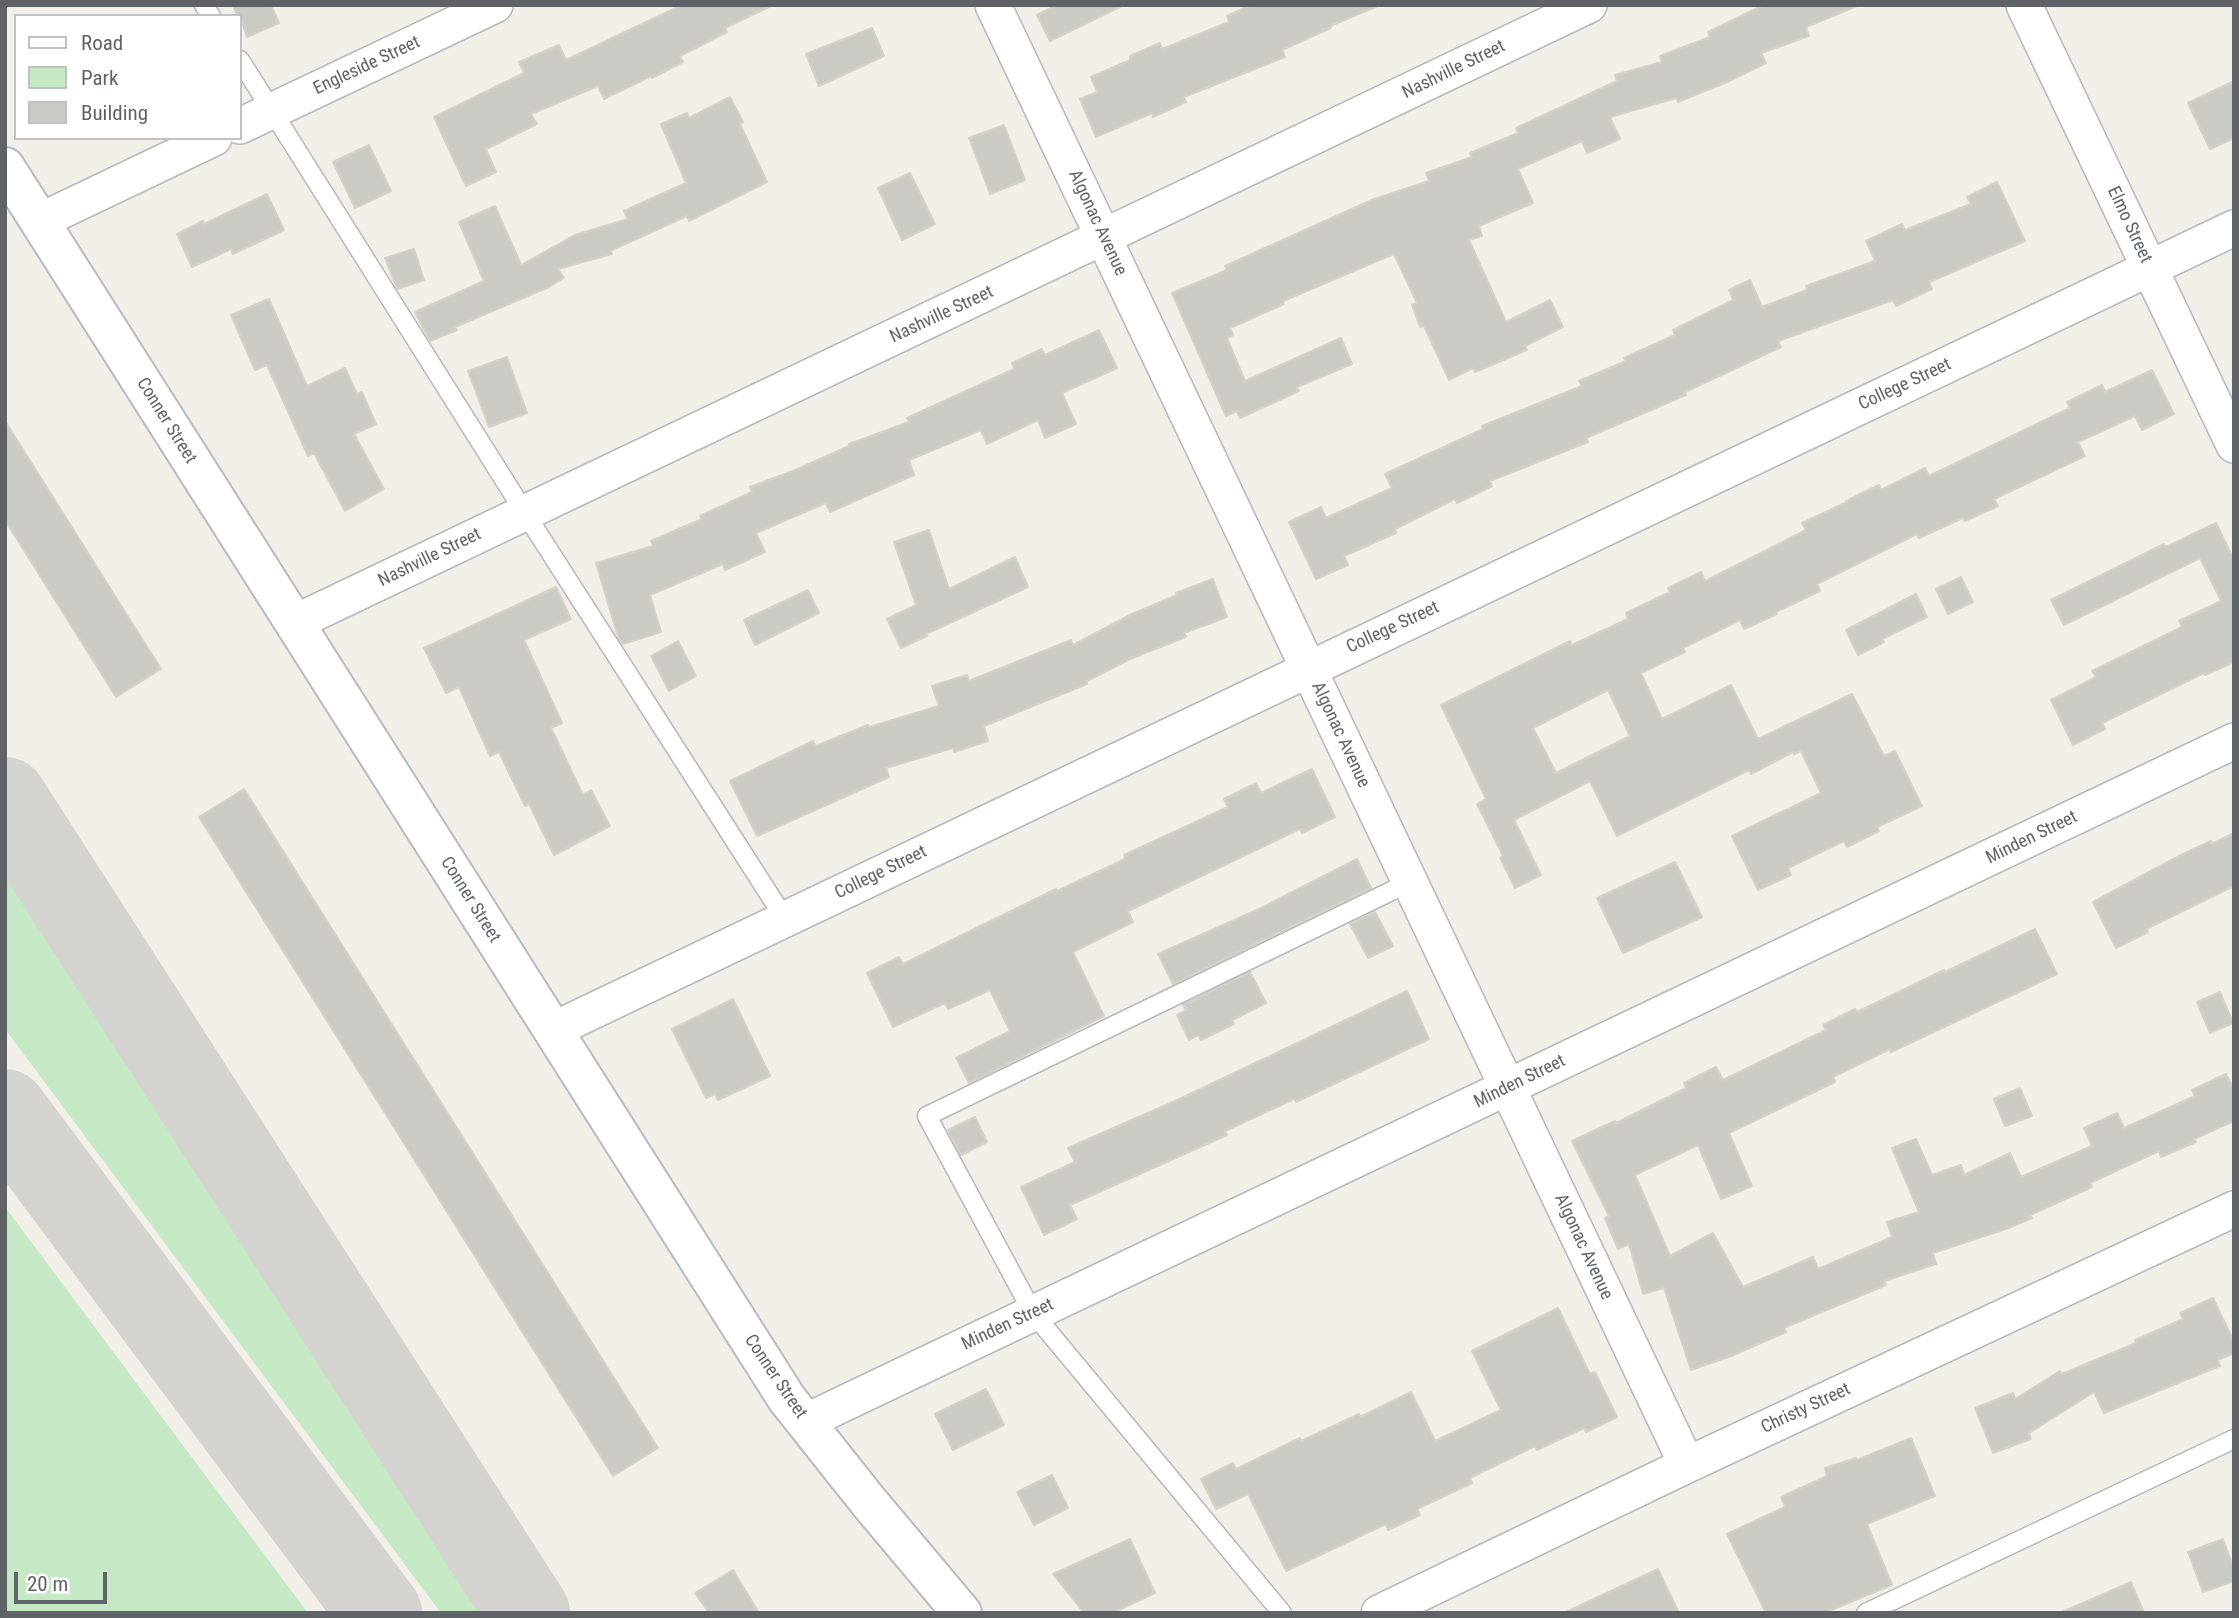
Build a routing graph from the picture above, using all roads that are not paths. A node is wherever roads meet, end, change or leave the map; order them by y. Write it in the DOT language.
graph roads {
  1 [pos="495,5"];
  2 [pos="993,5"];
  3 [pos="1589,5"];
  4 [pos="2024,5"];
  5 [pos="242,63"];
  6 [pos="272,110"];
  7 [pos="242,125"];
  8 [pos="210,140"];
  9 [pos="5,167"];
  10 [pos="40,221"];
  11 [pos="2234,228"];
  12 [pos="1104,238"];
  13 [pos="2150,269"];
  14 [pos="2234,445"];
  15 [pos="525,513"];
  16 [pos="294,623"];
  17 [pos="1308,668"];
  18 [pos="2234,741"];
  19 [pos="1410,882"];
  20 [pos="786,919"];
  21 [pos="553,1030"];
  22 [pos="1508,1088"];
  23 [pos="2234,1209"];
  24 [pos="1033,1313"];
  25 [pos="805,1422"];
  26 [pos="2234,1439"];
  27 [pos="1687,1465"];
  28 [pos="962,1613"];
  29 [pos="1282,1613"];
  30 [pos="1379,1613"];
  31 [pos="1866,1613"];
  1 -- 6 [label="street, Engleside Street"];
  2 -- 12 [label="street, Algonac Avenue"];
  3 -- 12 [label="street, Nashville Street"];
  4 -- 13 [label="street, Elmo Street"];
  5 -- 6 [label="lane"];
  6 -- 7 [label="street, Engleside Street"];
  6 -- 15 [label="lane"];
  8 -- 10 [label="street"];
  9 -- 10 [label="main road, Conner Street"];
  10 -- 16 [label="main road, Conner Street"];
  11 -- 13 [label="street, College Street"];
  12 -- 15 [label="street, Nashville Street"];
  12 -- 17 [label="street, Algonac Avenue"];
  13 -- 14 [label="street, Elmo Street"];
  13 -- 17 [label="street, College Street"];
  15 -- 16 [label="street, Nashville Street"];
  15 -- 20 [label="lane"];
  16 -- 21 [label="main road, Conner Street"];
  17 -- 19 [label="street, Algonac Avenue"];
  17 -- 20 [label="street, College Street"];
  18 -- 22 [label="street, Minden Street"];
  19 -- 22 [label="street, Algonac Avenue"];
  19 -- 24 [label="lane"];
  20 -- 21 [label="street, College Street"];
  21 -- 25 [label="main road, Conner Street"];
  22 -- 24 [label="street, Minden Street"];
  22 -- 27 [label="street, Algonac Avenue"];
  23 -- 27 [label="street, Christy Street"];
  24 -- 25 [label="street, Minden Street"];
  24 -- 29 [label="lane"];
  25 -- 28 [label="main road, Conner Street"];
  26 -- 31 [label="lane"];
  27 -- 30 [label="street, Christy Street"];
}
